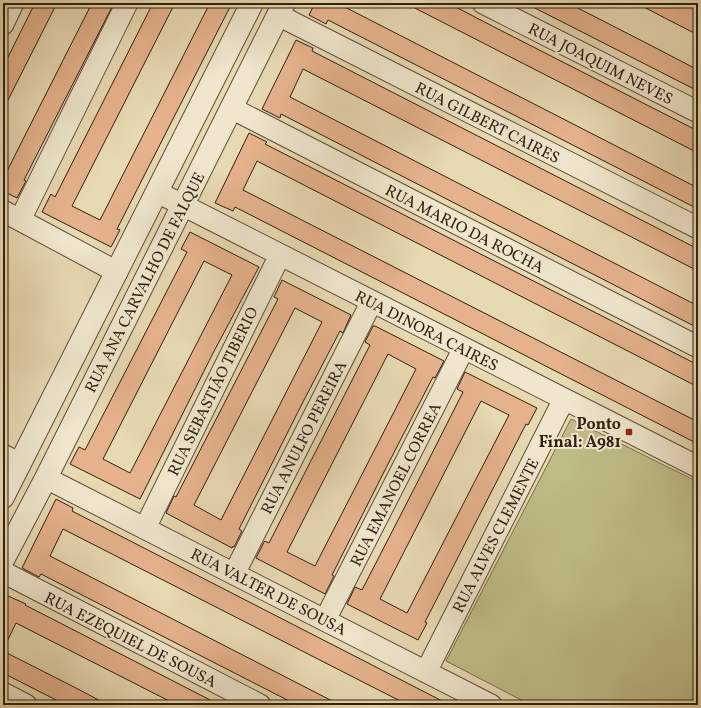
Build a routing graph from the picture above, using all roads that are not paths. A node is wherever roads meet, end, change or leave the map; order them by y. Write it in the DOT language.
graph roads {
  1 [pos="13,3"];
  2 [pos="128,3"];
  3 [pos="252,3"];
  4 [pos="483,3"];
  5 [pos="281,9"];
  6 [pos="3,24"];
  7 [pos="231,108"];
  8 [pos="698,112"];
  9 [pos="157,192"];
  10 [pos="182,205"];
  11 [pos="12,216"];
  12 [pos="698,228"];
  13 [pos="280,255"];
  14 [pos="117,272"];
  15 [pos="372,301"];
  16 [pos="698,347"];
  17 [pos="464,348"];
  18 [pos="564,399"];
  19 [pos="11,460"];
  20 [pos="698,467"];
  21 [pos="46,478"];
  22 [pos="3,497"];
  23 [pos="144,528"];
  24 [pos="3,560"];
  25 [pos="3,572"];
  26 [pos="234,574"];
  27 [pos="325,620"];
  28 [pos="426,672"];
  29 [pos="3,693"];
  30 [pos="26,705"];
  31 [pos="260,705"];
  32 [pos="491,705"];
  1 -- 6 [label="street"];
  2 -- 11 [label="street"];
  3 -- 9 [label="street, RUA ANA CARVALHO DE FALQUE"];
  4 -- 8 [label="street, RUA JOAQUIM NEVES"];
  5 -- 7 [label="street, RUA ANA CARVALHO DE FALQUE"];
  5 -- 12 [label="street, RUA GILBERT CAIRES"];
  7 -- 10 [label="street, RUA ANA CARVALHO DE FALQUE"];
  7 -- 16 [label="street, RUA MARIO DA ROCHA"];
  9 -- 10 [label="street, RUA DINORA CAIRES"];
  9 -- 14 [label="street, RUA ANA CARVALHO DE FALQUE"];
  10 -- 13 [label="street, RUA DINORA CAIRES"];
  10 -- 21 [label="street, RUA ANA CARVALHO DE FALQUE"];
  11 -- 14 [label="street"];
  13 -- 15 [label="street, RUA DINORA CAIRES"];
  13 -- 23 [label="street, RUA SEBASTIÃO TIBERIO"];
  14 -- 19 [label="street, RUA ANA CARVALHO DE FALQUE"];
  15 -- 17 [label="street, RUA DINORA CAIRES"];
  15 -- 26 [label="street, RUA ANULFO PEREIRA"];
  17 -- 18 [label="street, RUA DINORA CAIRES"];
  17 -- 27 [label="street, RUA EMANOEL CORREA"];
  18 -- 20 [label="street, RUA DINORA CAIRES"];
  18 -- 28 [label="street, RUA ALVES CLEMENTE"];
  19 -- 22 [label="street, RUA ANA CARVALHO DE FALQUE"];
  21 -- 23 [label="street, RUA VALTER DE SOUSA"];
  21 -- 24 [label="street, RUA ANA CARVALHO DE FALQUE"];
  23 -- 26 [label="street, RUA VALTER DE SOUSA"];
  25 -- 31 [label="street, RUA EZEQUIEL DE SOUSA"];
  26 -- 27 [label="street, RUA VALTER DE SOUSA"];
  27 -- 28 [label="street, RUA VALTER DE SOUSA"];
  28 -- 32 [label="street, RUA VALTER DE SOUSA"];
  29 -- 30 [label="street"];
}
